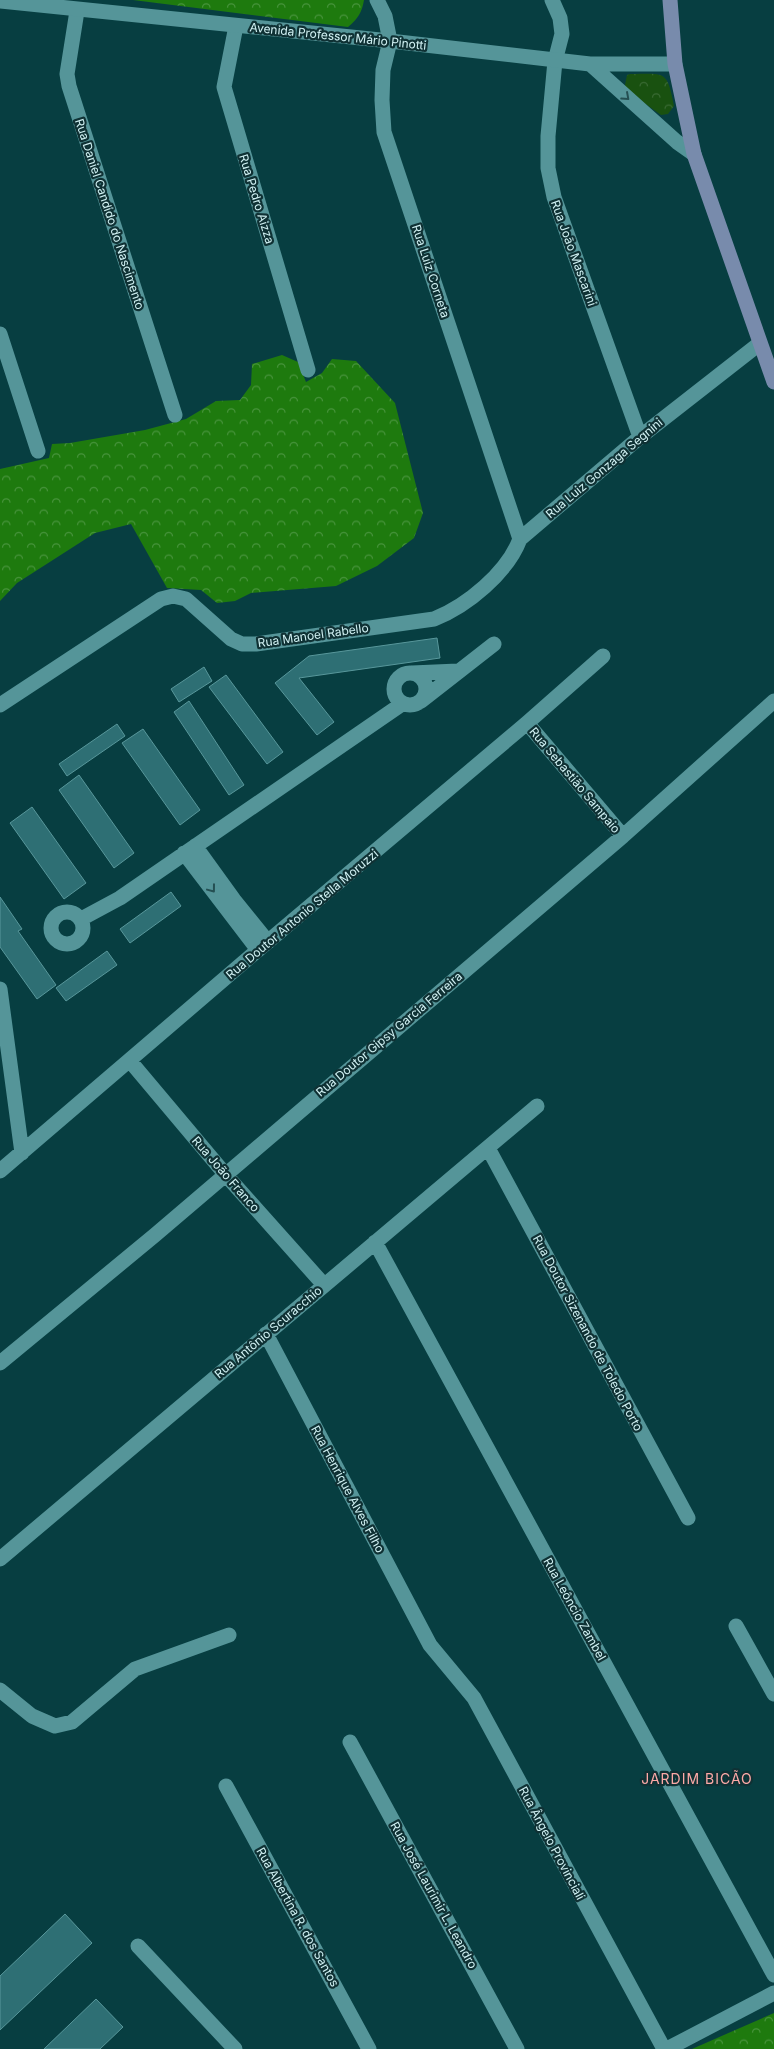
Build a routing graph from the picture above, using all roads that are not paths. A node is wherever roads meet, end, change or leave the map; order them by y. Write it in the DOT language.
graph roads {
  1 [pos="376,0"];
  2 [pos="552,0"];
  3 [pos="670,0"];
  4 [pos="0,1"];
  5 [pos="77,11"];
  6 [pos="236,26"];
  7 [pos="390,41"];
  8 [pos="555,61"];
  9 [pos="590,64"];
  10 [pos="676,64"];
  11 [pos="694,154"];
  12 [pos="0,334"];
  13 [pos="759,344"];
  14 [pos="308,370"];
  15 [pos="774,382"];
  16 [pos="175,415"];
  17 [pos="640,437"];
  18 [pos="38,451"];
  19 [pos="520,540"];
  20 [pos="462,606"];
  21 [pos="494,644"];
  22 [pos="603,656"];
  23 [pos="458,671"];
  24 [pos="412,673"];
  25 [pos="774,701"];
  26 [pos="420,702"];
  27 [pos="402,704"];
  28 [pos="0,705"];
  29 [pos="527,724"];
  30 [pos="622,836"];
  31 [pos="190,850"];
  32 [pos="81,919"];
  33 [pos="263,946"];
  34 [pos="0,989"];
  35 [pos="130,1061"];
  36 [pos="537,1106"];
  37 [pos="488,1148"];
  38 [pos="22,1153"];
  39 [pos="0,1171"];
  40 [pos="225,1174"];
  41 [pos="375,1242"];
  42 [pos="324,1285"];
  43 [pos="266,1334"];
  44 [pos="0,1363"];
  45 [pos="688,1518"];
  46 [pos="0,1559"];
  47 [pos="736,1626"];
  48 [pos="229,1635"];
  49 [pos="430,1645"];
  50 [pos="0,1690"];
  51 [pos="774,1694"];
  52 [pos="350,1742"];
  53 [pos="226,1786"];
  54 [pos="138,1946"];
  55 [pos="774,1975"];
  56 [pos="774,1993"];
  57 [pos="235,2049"];
  58 [pos="369,2049"];
  59 [pos="517,2049"];
  60 [pos="665,2049"];
  1 -- 7 [label="street, Rua Luiz Corneta"];
  2 -- 8 [label="street, Rua João Mascarini"];
  3 -- 10 [label="main road"];
  4 -- 5 [label="street, Avenida Professor Mário Pinotti"];
  5 -- 6 [label="street, Avenida Professor Mário Pinotti"];
  5 -- 16 [label="street, Rua Daniel Candido do Nascimento"];
  6 -- 7 [label="street, Avenida Professor Mário Pinotti"];
  6 -- 14 [label="street, Rua Pedro Aizza"];
  7 -- 8 [label="street, Avenida Professor Mário Pinotti"];
  7 -- 19 [label="street, Rua Luiz Corneta"];
  8 -- 9 [label="street, Avenida Professor Mário Pinotti"];
  8 -- 17 [label="street, Rua João Mascarini"];
  9 -- 10 [label="street, Avenida Professor Mário Pinotti"];
  9 -- 11 [label="street, one-way"];
  10 -- 11 [label="main road"];
  11 -- 13 [label="main road"];
  12 -- 18 [label="street"];
  13 -- 15 [label="main road"];
  13 -- 17 [label="street, Rua Luiz Gonzaga Segnini"];
  17 -- 19 [label="street, Rua Luiz Gonzaga Segnini"];
  19 -- 20 [label="street, Rua Luiz Gonzaga Segnini"];
  20 -- 28 [label="street, Rua Manoel Rabello"];
  21 -- 23 [label="street"];
  22 -- 29 [label="street, Rua Doutor Antonio Stella Moruzzi"];
  23 -- 24 [label="street"];
  23 -- 26 [label="street"];
  24 -- 26 [label="street"];
  24 -- 27 [label="street"];
  25 -- 30 [label="street, Rua Doutor Gipsy Garcia Ferreira"];
  26 -- 27 [label="street"];
  27 -- 31 [label="street"];
  29 -- 30 [label="street, Rua Sebastião Sampaio"];
  29 -- 33 [label="street, Rua Doutor Antonio Stella Moruzzi"];
  30 -- 40 [label="street, Rua Doutor Gipsy Garcia Ferreira"];
  31 -- 32 [label="street"];
  31 -- 33 [label="street"];
  33 -- 35 [label="street, Rua Doutor Antonio Stella Moruzzi"];
  34 -- 38 [label="street"];
  35 -- 38 [label="street, Rua Doutor Antonio Stella Moruzzi"];
  35 -- 40 [label="street, Rua João Franco"];
  36 -- 37 [label="street, Rua Antônio Scuracchio"];
  37 -- 41 [label="street, Rua Antônio Scuracchio"];
  37 -- 45 [label="street, Rua Doutor Sizenando de Toledo Porto"];
  38 -- 39 [label="street, Rua Doutor Antonio Stella Moruzzi"];
  40 -- 42 [label="street, Rua João Franco"];
  40 -- 44 [label="street, Rua Doutor Gipsy Garcia Ferreira"];
  41 -- 42 [label="street, Rua Antônio Scuracchio"];
  41 -- 55 [label="street, Rua Leôncio Zambel"];
  42 -- 43 [label="street, Rua Antônio Scuracchio"];
  43 -- 46 [label="street, Rua Antônio Scuracchio"];
  43 -- 49 [label="street, Rua Henrique Alves Filho"];
  47 -- 51 [label="street"];
  48 -- 50 [label="street"];
  49 -- 60 [label="street, Rua Ângelo Provinciali"];
  52 -- 59 [label="street, Rua José Laurimir L. Leandro"];
  53 -- 58 [label="street, Rua Albertina R. dos Santos"];
  54 -- 57 [label="street"];
  56 -- 60 [label="street"];
}
